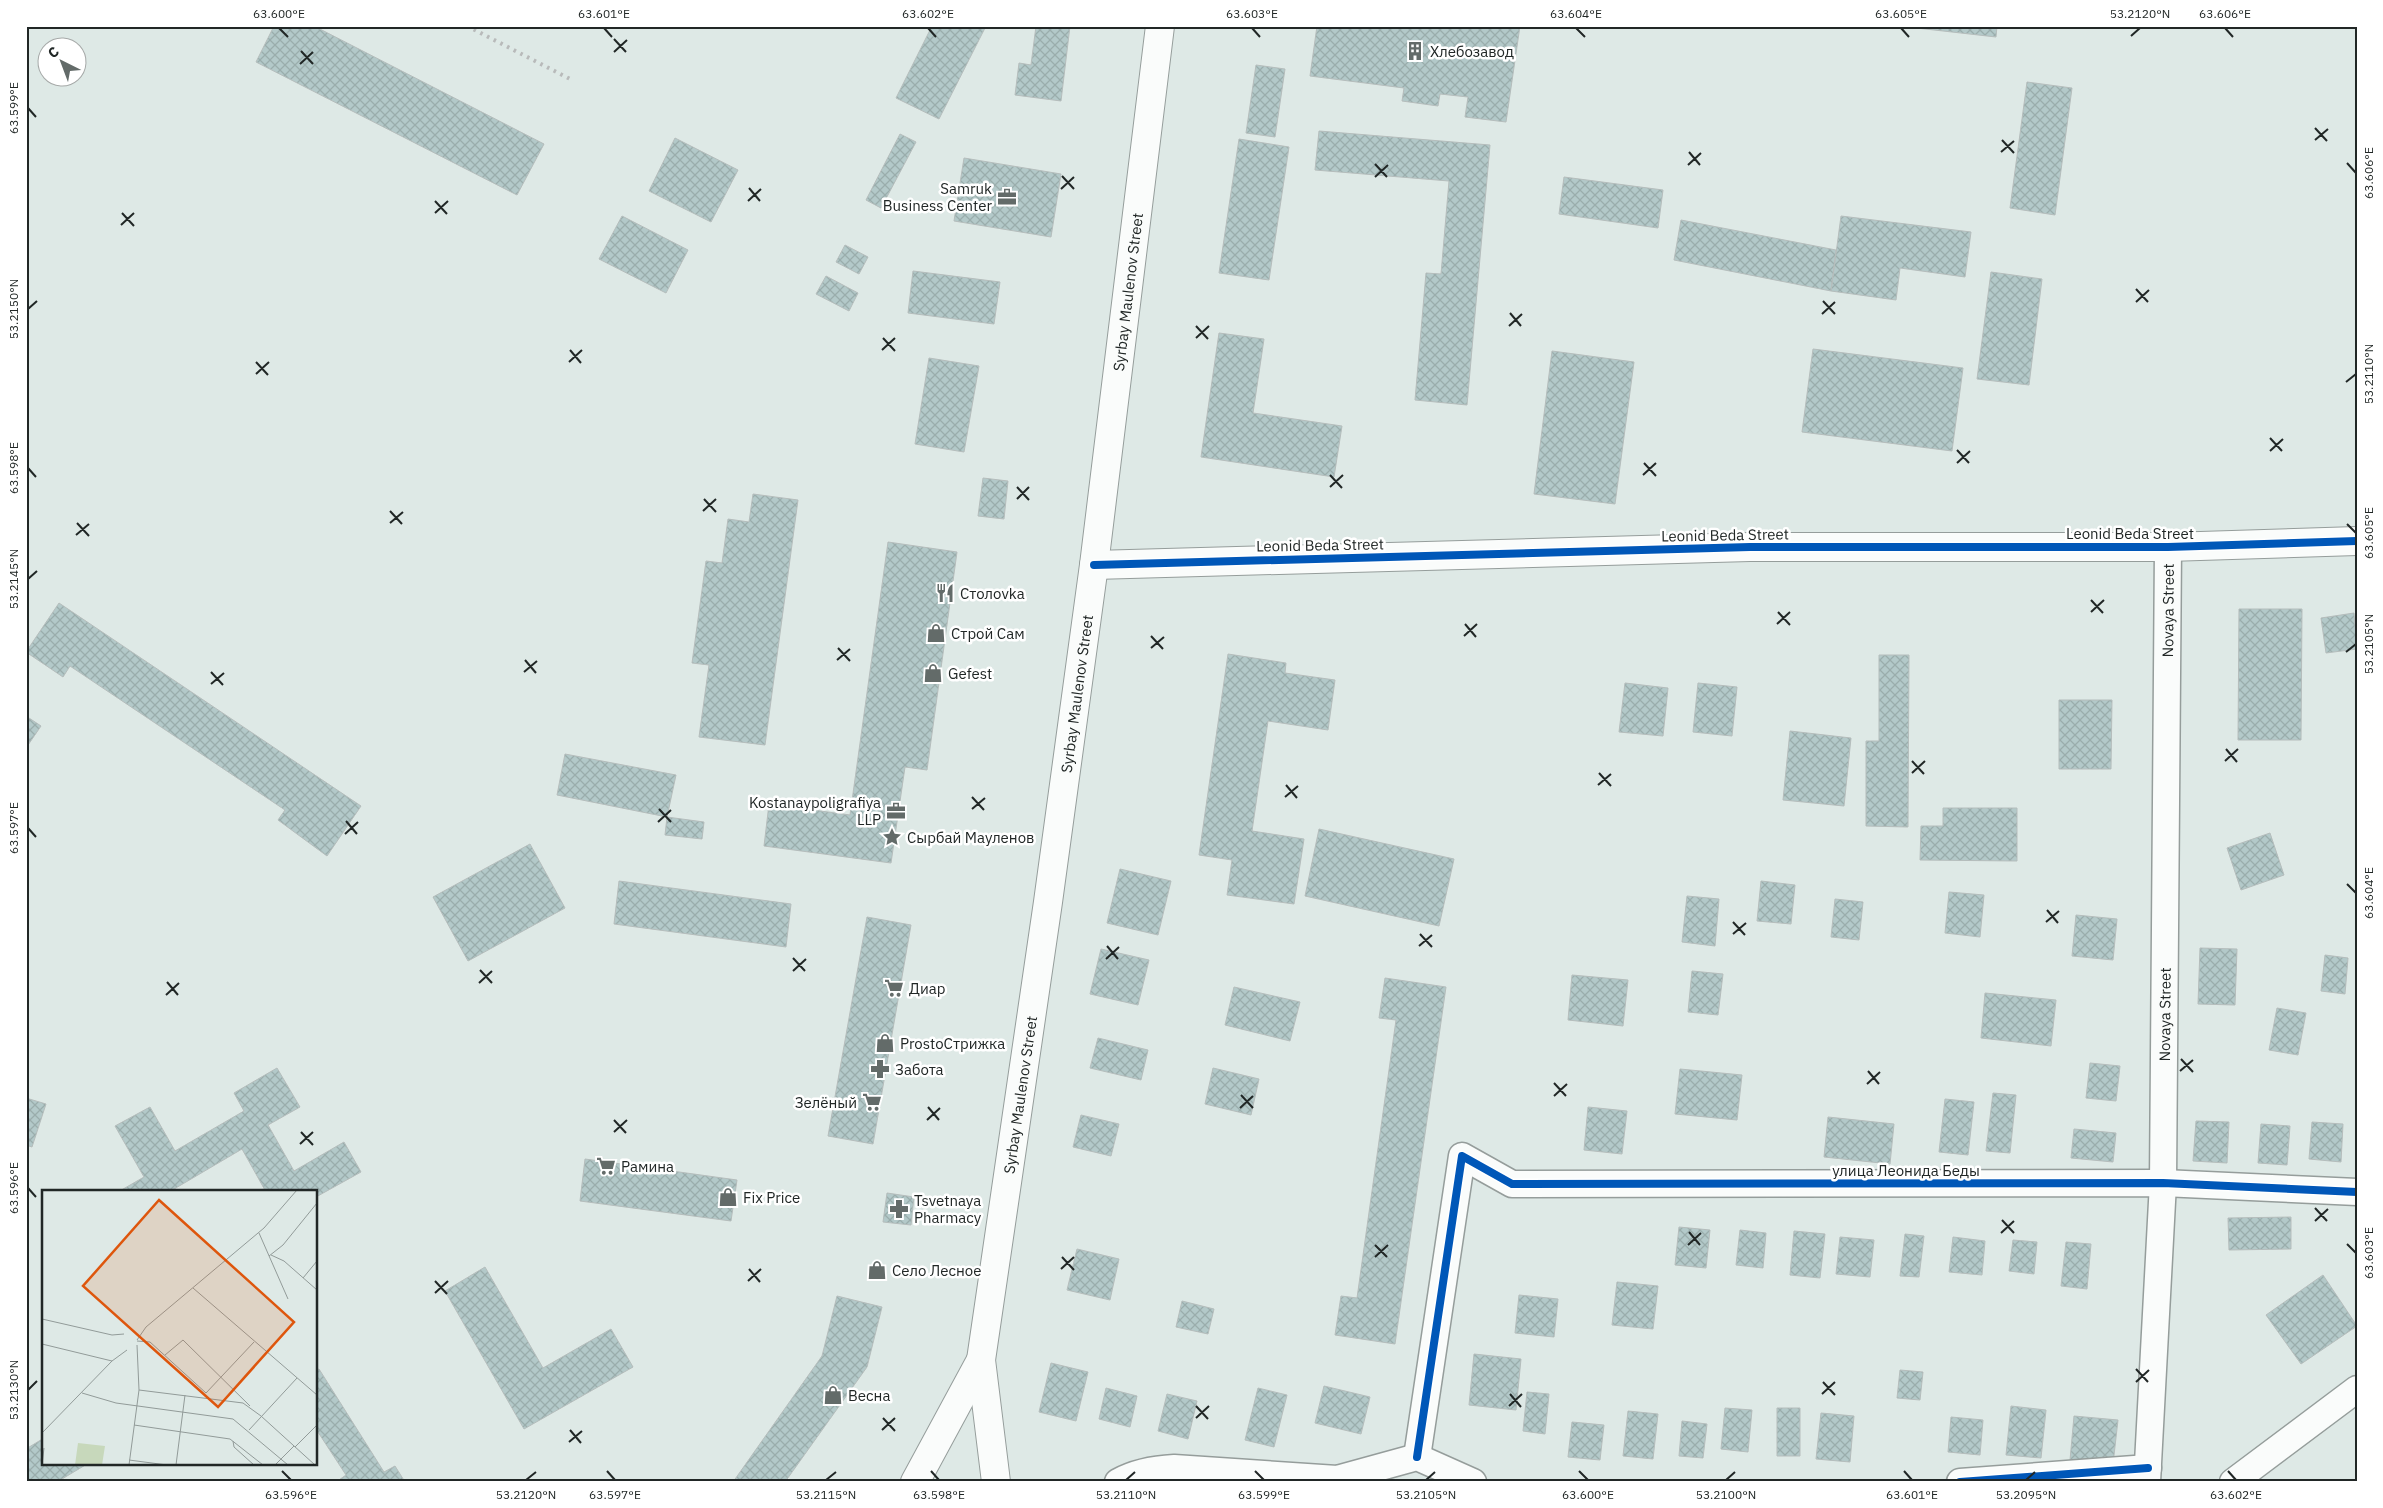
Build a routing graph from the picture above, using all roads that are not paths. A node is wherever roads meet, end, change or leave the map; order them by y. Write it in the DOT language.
graph roads {
  1 [pos="1160,26"];
  2 [pos="2357,541"];
  3 [pos="2168,547"];
  4 [pos="1094,564"];
  5 [pos="2164,1183"];
  6 [pos="2357,1192"];
  7 [pos="981,1360"];
  8 [pos="2357,1389"];
  9 [pos="1417,1457"];
  10 [pos="2148,1475"];
  11 [pos="915,1482"];
  12 [pos="996,1482"];
  13 [pos="1118,1482"];
  14 [pos="1473,1482"];
  15 [pos="1960,1482"];
  16 [pos="2233,1482"];
  1 -- 4 [label="main road, Syrbay Maulenov Street"];
  2 -- 3 [label="main road, Leonid Beda Street"];
  3 -- 4 [label="main road, Leonid Beda Street"];
  3 -- 5 [label="street, Novaya Street"];
  4 -- 7 [label="main road, Syrbay Maulenov Street"];
  5 -- 6 [label="street, улица Леонида Беды"];
  5 -- 9 [label="street, улица Леонида Беды"];
  5 -- 10 [label="street, Novaya Street"];
  7 -- 11 [label="main road"];
  7 -- 12 [label="main road"];
  8 -- 16 [label="street"];
  9 -- 13 [label="street"];
  9 -- 14 [label="street"];
  10 -- 15 [label="street"];
}
